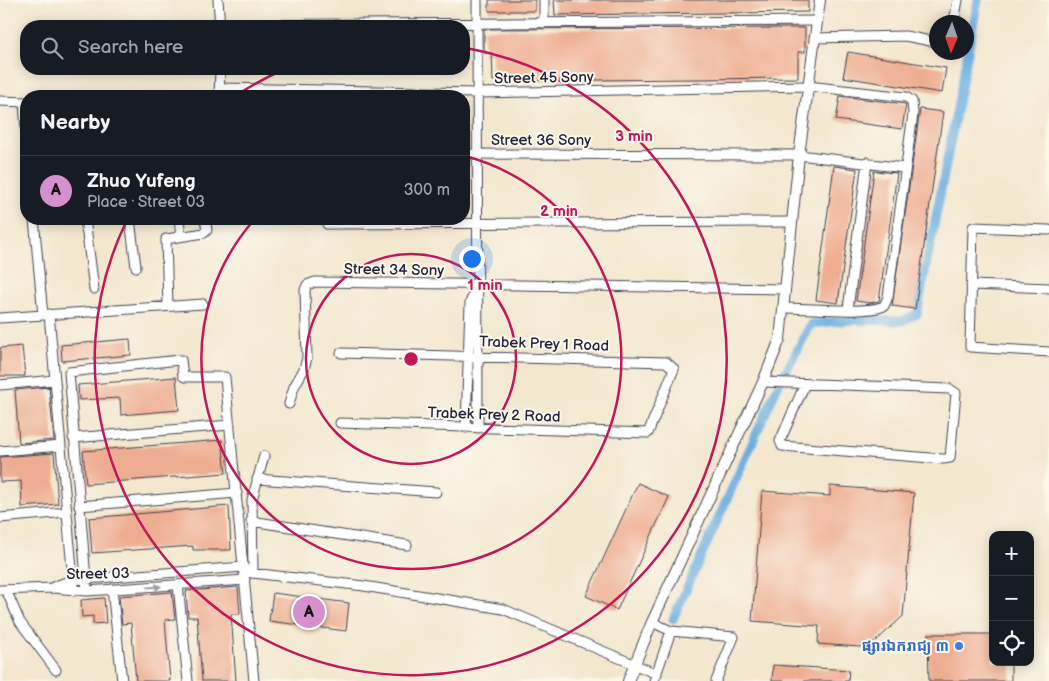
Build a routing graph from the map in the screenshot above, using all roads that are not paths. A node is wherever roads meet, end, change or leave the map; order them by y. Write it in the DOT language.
graph roads {
  1 [pos="218,0"];
  2 [pos="477,0"];
  3 [pos="544,0"];
  4 [pos="820,0"];
  5 [pos="958,0"];
  6 [pos="955,15"];
  7 [pos="220,20"];
  8 [pos="817,21"];
  9 [pos="470,23"];
  10 [pos="477,23"];
  11 [pos="544,23"];
  12 [pos="814,38"];
  13 [pos="929,41"];
  14 [pos="220,75"];
  15 [pos="808,86"];
  16 [pos="220,90"];
  17 [pos="470,93"];
  18 [pos="477,93"];
  19 [pos="0,101"];
  20 [pos="20,102"];
  21 [pos="470,154"];
  22 [pos="477,154"];
  23 [pos="799,155"];
  24 [pos="867,162"];
  25 [pos="904,168"];
  26 [pos="792,222"];
  27 [pos="470,223"];
  28 [pos="477,223"];
  29 [pos="35,225"];
  30 [pos="86,225"];
  31 [pos="131,225"];
  32 [pos="180,225"];
  33 [pos="206,225"];
  34 [pos="1049,230"];
  35 [pos="181,236"];
  36 [pos="136,267"];
  37 [pos="971,285"];
  38 [pos="478,286"];
  39 [pos="1049,288"];
  40 [pos="94,289"];
  41 [pos="785,289"];
  42 [pos="203,304"];
  43 [pos="168,306"];
  44 [pos="784,308"];
  45 [pos="848,309"];
  46 [pos="46,314"];
  47 [pos="0,318"];
  48 [pos="1049,352"];
  49 [pos="341,353"];
  50 [pos="469,355"];
  51 [pos="479,355"];
  52 [pos="55,380"];
  53 [pos="766,382"];
  54 [pos="801,384"];
  55 [pos="0,385"];
  56 [pos="289,404"];
  57 [pos="340,423"];
  58 [pos="230,425"];
  59 [pos="466,428"];
  60 [pos="478,428"];
  61 [pos="648,433"];
  62 [pos="73,438"];
  63 [pos="61,446"];
  64 [pos="0,451"];
  65 [pos="264,456"];
  66 [pos="257,479"];
  67 [pos="436,492"];
  68 [pos="237,493"];
  69 [pos="79,506"];
  70 [pos="67,512"];
  71 [pos="0,518"];
  72 [pos="251,521"];
  73 [pos="407,545"];
  74 [pos="247,573"];
  75 [pos="86,579"];
  76 [pos="72,580"];
  77 [pos="178,585"];
  78 [pos="53,588"];
  79 [pos="112,589"];
  80 [pos="3,590"];
  81 [pos="87,591"];
  82 [pos="74,592"];
  83 [pos="652,622"];
  84 [pos="671,631"];
  85 [pos="635,664"];
  86 [pos="56,670"];
  87 [pos="656,678"];
  88 [pos="122,681"];
  89 [pos="188,681"];
  90 [pos="254,681"];
  91 [pos="628,681"];
  92 [pos="716,681"];
  1 -- 7 [label="street"];
  2 -- 10 [label="street"];
  3 -- 11 [label="street"];
  4 -- 8 [label="street"];
  5 -- 6 [label="street"];
  8 -- 11 [label="street"];
  8 -- 12 [label="street"];
  9 -- 10 [label="street"];
  10 -- 11 [label="street"];
  10 -- 18 [label="street"];
  12 -- 13 [label="street"];
  12 -- 15 [label="street"];
  14 -- 16 [label="street"];
  15 -- 18 [label="street, Street 45 Sony"];
  15 -- 23 [label="street"];
  15 -- 25 [label="street, Street 45 Sony"];
  17 -- 18 [label="street, Street 45 Sony"];
  18 -- 22 [label="street"];
  19 -- 20 [label="street"];
  21 -- 22 [label="street, Street 36 Sony"];
  22 -- 23 [label="street, Street 36 Sony"];
  22 -- 28 [label="street"];
  23 -- 24 [label="street, Street 36 Sony"];
  23 -- 26 [label="street"];
  24 -- 25 [label="street, Street 36 Sony"];
  24 -- 45 [label="street"];
  25 -- 45 [label="street"];
  26 -- 28 [label="street"];
  26 -- 41 [label="street"];
  27 -- 28 [label="street"];
  28 -- 38 [label="street"];
  29 -- 46 [label="street"];
  30 -- 40 [label="street"];
  31 -- 36 [label="street"];
  32 -- 35 [label="street"];
  33 -- 35 [label="street"];
  34 -- 37 [label="street"];
  35 -- 43 [label="street"];
  37 -- 39 [label="street"];
  37 -- 48 [label="street"];
  38 -- 41 [label="street, Street 34 Sony"];
  38 -- 50 [label="street"];
  38 -- 51 [label="street"];
  38 -- 56 [label="street, Street 34 Sony"];
  41 -- 44 [label="street"];
  42 -- 43 [label="street"];
  43 -- 46 [label="street"];
  44 -- 45 [label="street"];
  44 -- 53 [label="street"];
  46 -- 47 [label="street"];
  46 -- 52 [label="street"];
  49 -- 50 [label="street, Trabek Prey 1 Road"];
  50 -- 51 [label="street, Trabek Prey 1 Road"];
  50 -- 59 [label="street"];
  51 -- 60 [label="street"];
  51 -- 61 [label="street, Trabek Prey 1 Road"];
  52 -- 55 [label="street"];
  52 -- 63 [label="street"];
  53 -- 54 [label="street"];
  53 -- 83 [label="street"];
  54 -- 54 [label="street"];
  57 -- 59 [label="street, Trabek Prey 2 Road"];
  58 -- 62 [label="street"];
  58 -- 62 [label="street"];
  58 -- 68 [label="street"];
  59 -- 60 [label="street, Trabek Prey 2 Road"];
  60 -- 61 [label="street, Trabek Prey 2 Road"];
  62 -- 69 [label="street"];
  63 -- 64 [label="street"];
  63 -- 70 [label="street"];
  65 -- 66 [label="street"];
  66 -- 67 [label="street"];
  66 -- 72 [label="street"];
  68 -- 69 [label="street"];
  68 -- 74 [label="street"];
  69 -- 75 [label="street"];
  70 -- 71 [label="street"];
  70 -- 76 [label="street"];
  72 -- 73 [label="street"];
  72 -- 74 [label="street"];
  74 -- 75 [label="street, Street 03"];
  74 -- 77 [label="street, Street 03"];
  74 -- 85 [label="street"];
  74 -- 90 [label="street"];
  75 -- 76 [label="street, Street 03"];
  75 -- 81 [label="street"];
  76 -- 78 [label="street, Street 03"];
  76 -- 82 [label="street"];
  79 -- 77 [label="street, Street 03, one-way"];
  77 -- 89 [label="street"];
  78 -- 80 [label="street"];
  78 -- 82 [label="street, Street 03"];
  79 -- 81 [label="street, Street 03"];
  79 -- 88 [label="street"];
  80 -- 86 [label="street"];
  81 -- 82 [label="street, Street 03"];
  83 -- 84 [label="street"];
  83 -- 85 [label="street"];
  84 -- 87 [label="street"];
  84 -- 92 [label="street"];
  85 -- 87 [label="street"];
  85 -- 91 [label="street"];
}
